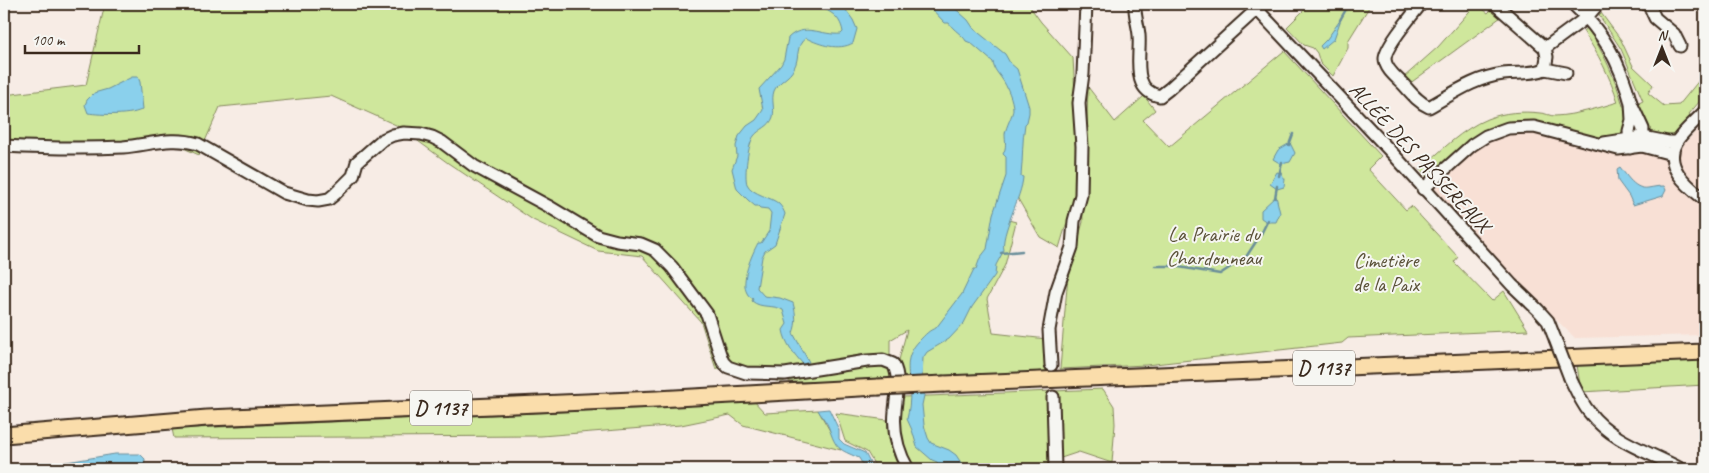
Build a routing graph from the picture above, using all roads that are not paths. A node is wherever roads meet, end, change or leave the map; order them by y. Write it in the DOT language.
graph roads {
  1 [pos="1086,4"];
  2 [pos="1135,4"];
  3 [pos="1422,4"];
  4 [pos="1495,4"];
  5 [pos="1573,4"];
  6 [pos="1591,4"];
  7 [pos="1598,4"];
  8 [pos="1646,4"];
  9 [pos="1254,6"];
  10 [pos="1585,15"];
  11 [pos="1542,45"];
  12 [pos="1680,46"];
  13 [pos="1545,69"];
  14 [pos="1566,73"];
  15 [pos="1631,103"];
  16 [pos="1705,111"];
  17 [pos="1643,142"];
  18 [pos="1676,142"];
  19 [pos="1630,143"];
  20 [pos="4,146"];
  21 [pos="1672,154"];
  22 [pos="1423,189"];
  23 [pos="1705,200"];
  24 [pos="1705,352"];
  25 [pos="1051,365"];
  26 [pos="1053,397"];
  27 [pos="4,435"];
  28 [pos="908,469"];
  29 [pos="1055,469"];
  30 [pos="1681,469"];
  1 -- 25 [label="street"];
  2 -- 9 [label="street"];
  3 -- 13 [label="street"];
  4 -- 11 [label="street"];
  5 -- 10 [label="street"];
  6 -- 10 [label="street"];
  7 -- 10 [label="street"];
  8 -- 12 [label="street"];
  9 -- 22 [label="street, ALLÉE DES PASSEREAUX"];
  10 -- 11 [label="street"];
  10 -- 15 [label="street"];
  11 -- 13 [label="street"];
  13 -- 14 [label="street"];
  15 -- 17 [label="street"];
  15 -- 19 [label="street"];
  16 -- 18 [label="street"];
  17 -- 18 [label="street"];
  17 -- 19 [label="street"];
  17 -- 21 [label="street"];
  18 -- 21 [label="street"];
  19 -- 22 [label="street"];
  20 -- 28 [label="street"];
  21 -- 23 [label="street"];
  22 -- 30 [label="street, ALLÉE DES PASSEREAUX, bridge"];
  24 -- 27 [label="main road, D 1137, bridge"];
  26 -- 29 [label="street"];
}
